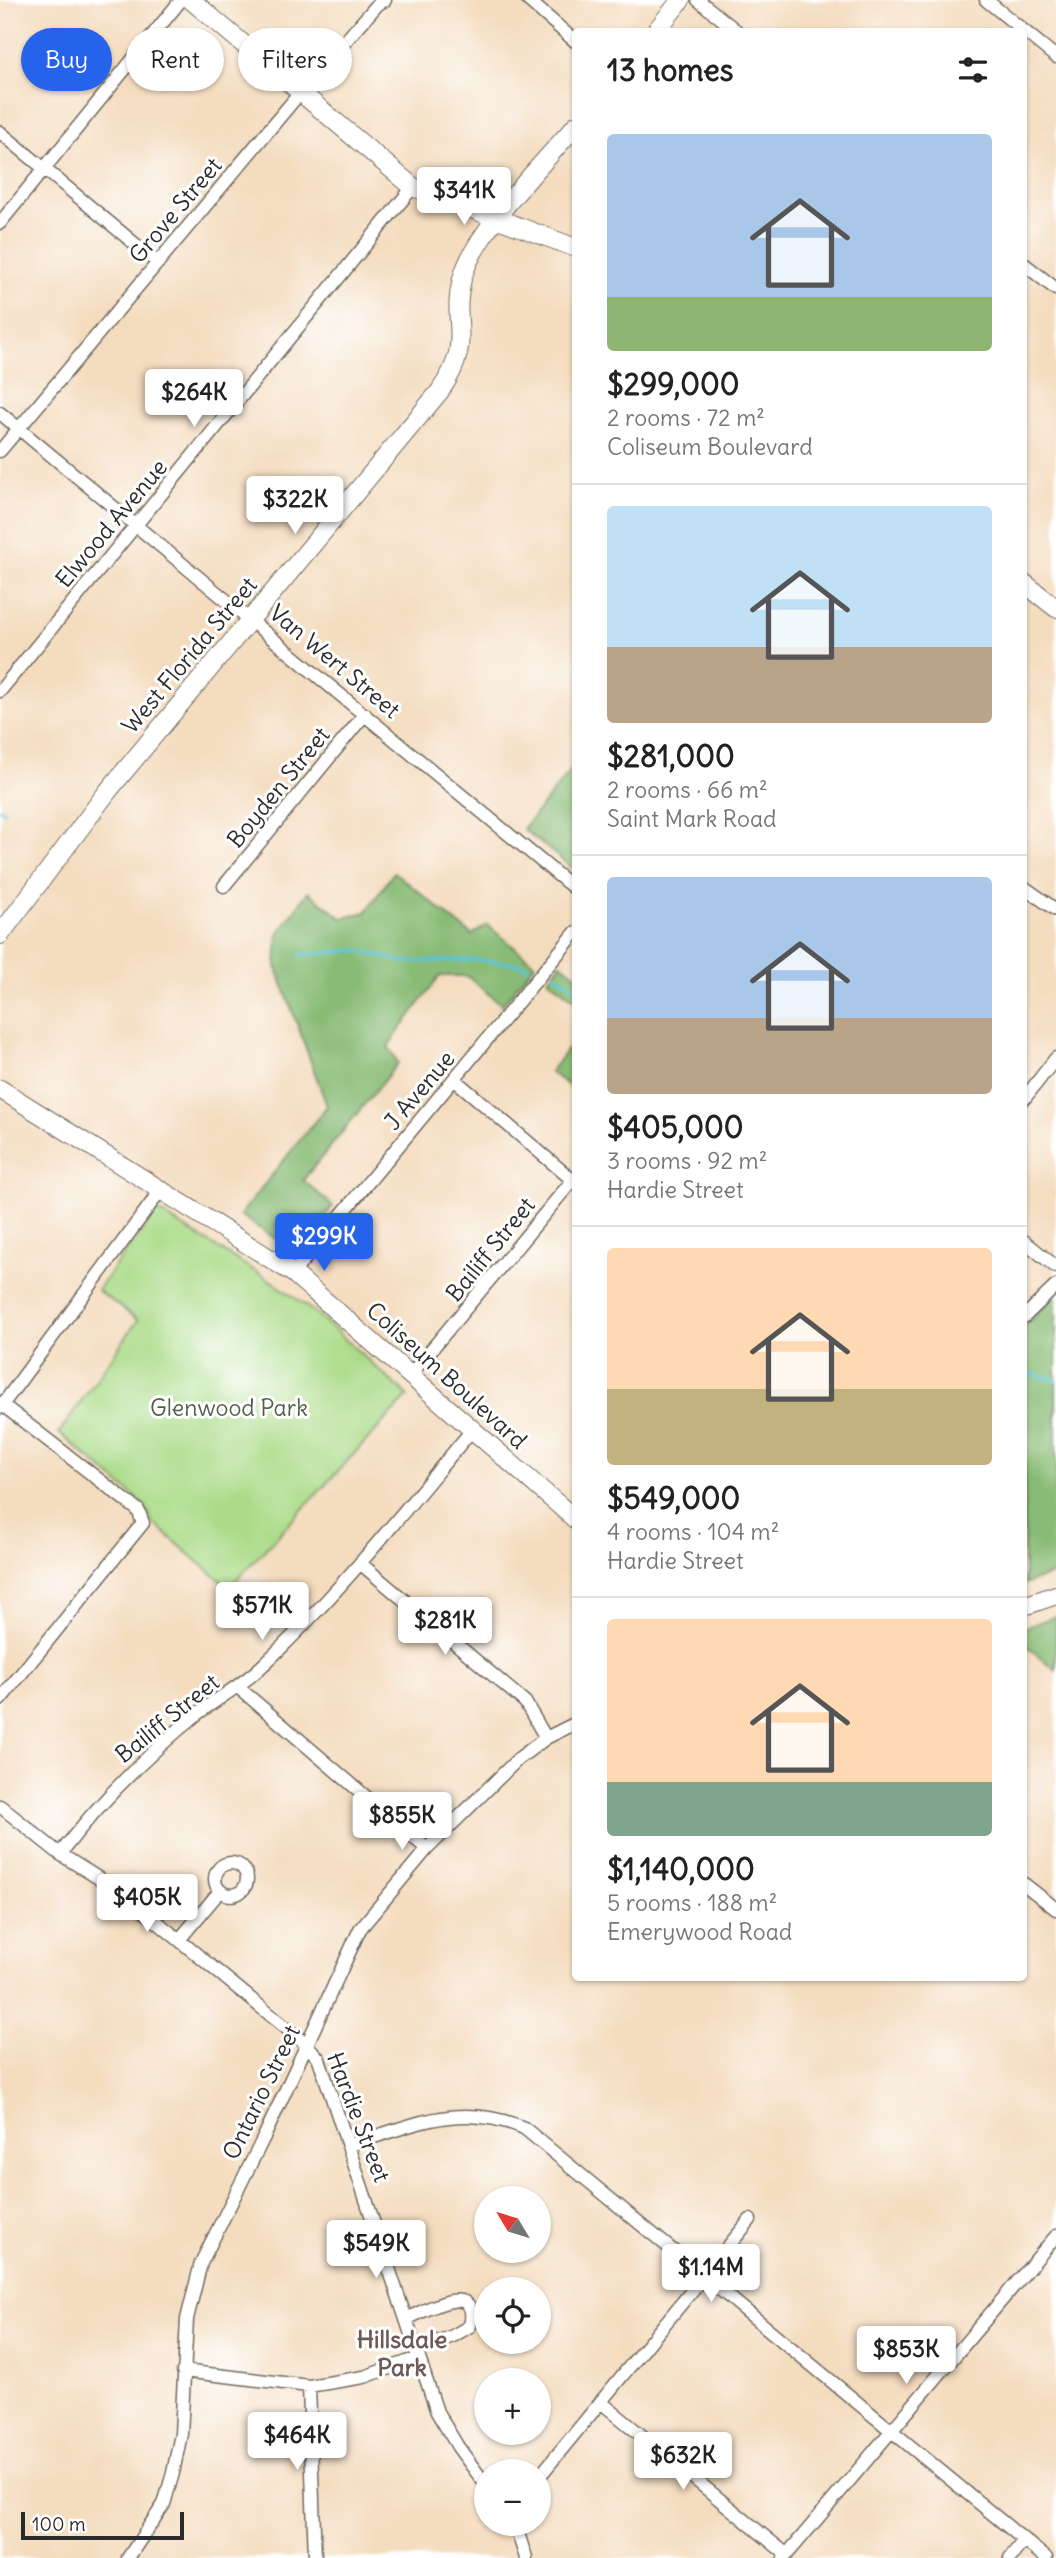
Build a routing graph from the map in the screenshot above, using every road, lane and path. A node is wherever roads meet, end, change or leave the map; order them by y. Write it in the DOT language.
graph roads {
  1 [pos="181,0"];
  2 [pos="191,0"];
  3 [pos="385,0"];
  4 [pos="528,0"];
  5 [pos="681,0"];
  6 [pos="698,0"];
  7 [pos="986,0"];
  8 [pos="658,28"];
  9 [pos="733,28"];
  10 [pos="1020,28"];
  11 [pos="1027,33"];
  12 [pos="572,38"];
  13 [pos="1056,57"];
  14 [pos="299,94"];
  15 [pos="572,130"];
  16 [pos="0,132"];
  17 [pos="44,170"];
  18 [pos="413,187"];
  19 [pos="498,219"];
  20 [pos="0,222"];
  21 [pos="572,246"];
  22 [pos="158,263"];
  23 [pos="1027,266"];
  24 [pos="1056,289"];
  25 [pos="0,413"];
  26 [pos="19,428"];
  27 [pos="0,451"];
  28 [pos="135,527"];
  29 [pos="1027,585"];
  30 [pos="1056,608"];
  31 [pos="251,619"];
  32 [pos="0,691"];
  33 [pos="365,714"];
  34 [pos="223,886"];
  35 [pos="572,887"];
  36 [pos="1027,889"];
  37 [pos="1056,910"];
  38 [pos="0,935"];
  39 [pos="572,937"];
  40 [pos="1056,1058"];
  41 [pos="454,1080"];
  42 [pos="0,1089"];
  43 [pos="1027,1094"];
  44 [pos="572,1180"];
  45 [pos="572,1184"];
  46 [pos="161,1190"];
  47 [pos="1027,1243"];
  48 [pos="1056,1267"];
  49 [pos="293,1273"];
  50 [pos="1056,1286"];
  51 [pos="1027,1314"];
  52 [pos="411,1374"];
  53 [pos="1,1405"];
  54 [pos="472,1430"];
  55 [pos="572,1517"];
  56 [pos="360,1563"];
  57 [pos="1056,1595"];
  58 [pos="1027,1605"];
  59 [pos="238,1687"];
  60 [pos="0,1700"];
  61 [pos="572,1725"];
  62 [pos="546,1738"];
  63 [pos="0,1806"];
  64 [pos="427,1849"];
  65 [pos="60,1854"];
  66 [pos="1027,1886"];
  67 [pos="219,1891"];
  68 [pos="1056,1909"];
  69 [pos="180,1940"];
  70 [pos="307,2045"];
  71 [pos="350,2145"];
  72 [pos="750,2220"];
  73 [pos="1056,2236"];
  74 [pos="703,2276"];
  75 [pos="406,2319"];
  76 [pos="417,2354"];
  77 [pos="183,2371"];
  78 [pos="309,2386"];
  79 [pos="603,2403"];
  80 [pos="891,2430"];
  81 [pos="551,2463"];
  82 [pos="474,2468"];
  83 [pos="519,2536"];
  84 [pos="1024,2540"];
  85 [pos="785,2556"];
  86 [pos="128,2558"];
  87 [pos="315,2558"];
  88 [pos="526,2558"];
  89 [pos="1010,2558"];
  90 [pos="1046,2558"];
  1 -- 17 [label="street"];
  2 -- 14 [label="main road"];
  3 -- 14 [label="street, Grove Street"];
  4 -- 12 [label="street"];
  5 -- 8 [label="main road"];
  6 -- 9 [label="street"];
  7 -- 10 [label="street"];
  11 -- 13 [label="street"];
  14 -- 18 [label="main road"];
  14 -- 22 [label="street, Grove Street"];
  15 -- 19 [label="main road, West Florida Street"];
  16 -- 17 [label="street"];
  17 -- 20 [label="street"];
  17 -- 22 [label="street"];
  18 -- 19 [label="main road"];
  18 -- 28 [label="street, Elwood Avenue"];
  19 -- 21 [label="main road"];
  19 -- 31 [label="main road, West Florida Street"];
  22 -- 26 [label="street, Grove Street"];
  23 -- 24 [label="street"];
  25 -- 26 [label="street, Van Wert Street"];
  26 -- 27 [label="street, Grove Street"];
  26 -- 28 [label="street, Van Wert Street"];
  28 -- 31 [label="street, Van Wert Street"];
  28 -- 32 [label="street, Elwood Avenue"];
  29 -- 30 [label="main road"];
  31 -- 33 [label="street, Van Wert Street"];
  31 -- 38 [label="main road, West Florida Street"];
  33 -- 34 [label="street, Boyden Street"];
  33 -- 35 [label="street, Van Wert Street"];
  36 -- 37 [label="street"];
  39 -- 41 [label="street, J Avenue"];
  40 -- 43 [label="street"];
  41 -- 44 [label="street"];
  41 -- 49 [label="street, J Avenue"];
  42 -- 46 [label="main road, Coliseum Boulevard"];
  45 -- 52 [label="street, Bailiff Street"];
  46 -- 49 [label="main road, Coliseum Boulevard"];
  46 -- 53 [label="street"];
  47 -- 48 [label="street"];
  49 -- 52 [label="main road, Coliseum Boulevard"];
  50 -- 51 [label="street"];
  52 -- 54 [label="main road, Coliseum Boulevard"];
  53 -- 60 [label="street"];
  54 -- 55 [label="main road, Coliseum Boulevard"];
  54 -- 56 [label="street, Bailiff Street"];
  56 -- 59 [label="street, Bailiff Street"];
  56 -- 62 [label="street"];
  57 -- 58 [label="main road"];
  59 -- 64 [label="street"];
  59 -- 65 [label="street, Bailiff Street"];
  61 -- 62 [label="street, Ontario Street"];
  62 -- 64 [label="street, Ontario Street"];
  63 -- 65 [label="street, Hardie Street"];
  64 -- 70 [label="street, Ontario Street"];
  65 -- 69 [label="street, Hardie Street"];
  66 -- 68 [label="street"];
  67 -- 69 [label="street"];
  69 -- 70 [label="street, Hardie Street"];
  70 -- 71 [label="street, Hardie Street"];
  70 -- 77 [label="street, Ontario Street"];
  71 -- 74 [label="street"];
  71 -- 75 [label="street, Hardie Street"];
  72 -- 74 [label="street"];
  73 -- 80 [label="street"];
  74 -- 79 [label="street"];
  74 -- 80 [label="street"];
  75 -- 76 [label="street, Hardie Street"];
  75 -- 76 [label="street"];
  76 -- 78 [label="street"];
  76 -- 82 [label="street, Hardie Street"];
  77 -- 78 [label="street"];
  77 -- 86 [label="street, Ontario Street"];
  78 -- 87 [label="street"];
  79 -- 81 [label="street"];
  79 -- 85 [label="street"];
  80 -- 84 [label="street"];
  80 -- 85 [label="street"];
  83 -- 88 [label="street"];
  84 -- 89 [label="street"];
  84 -- 90 [label="street"];
}
